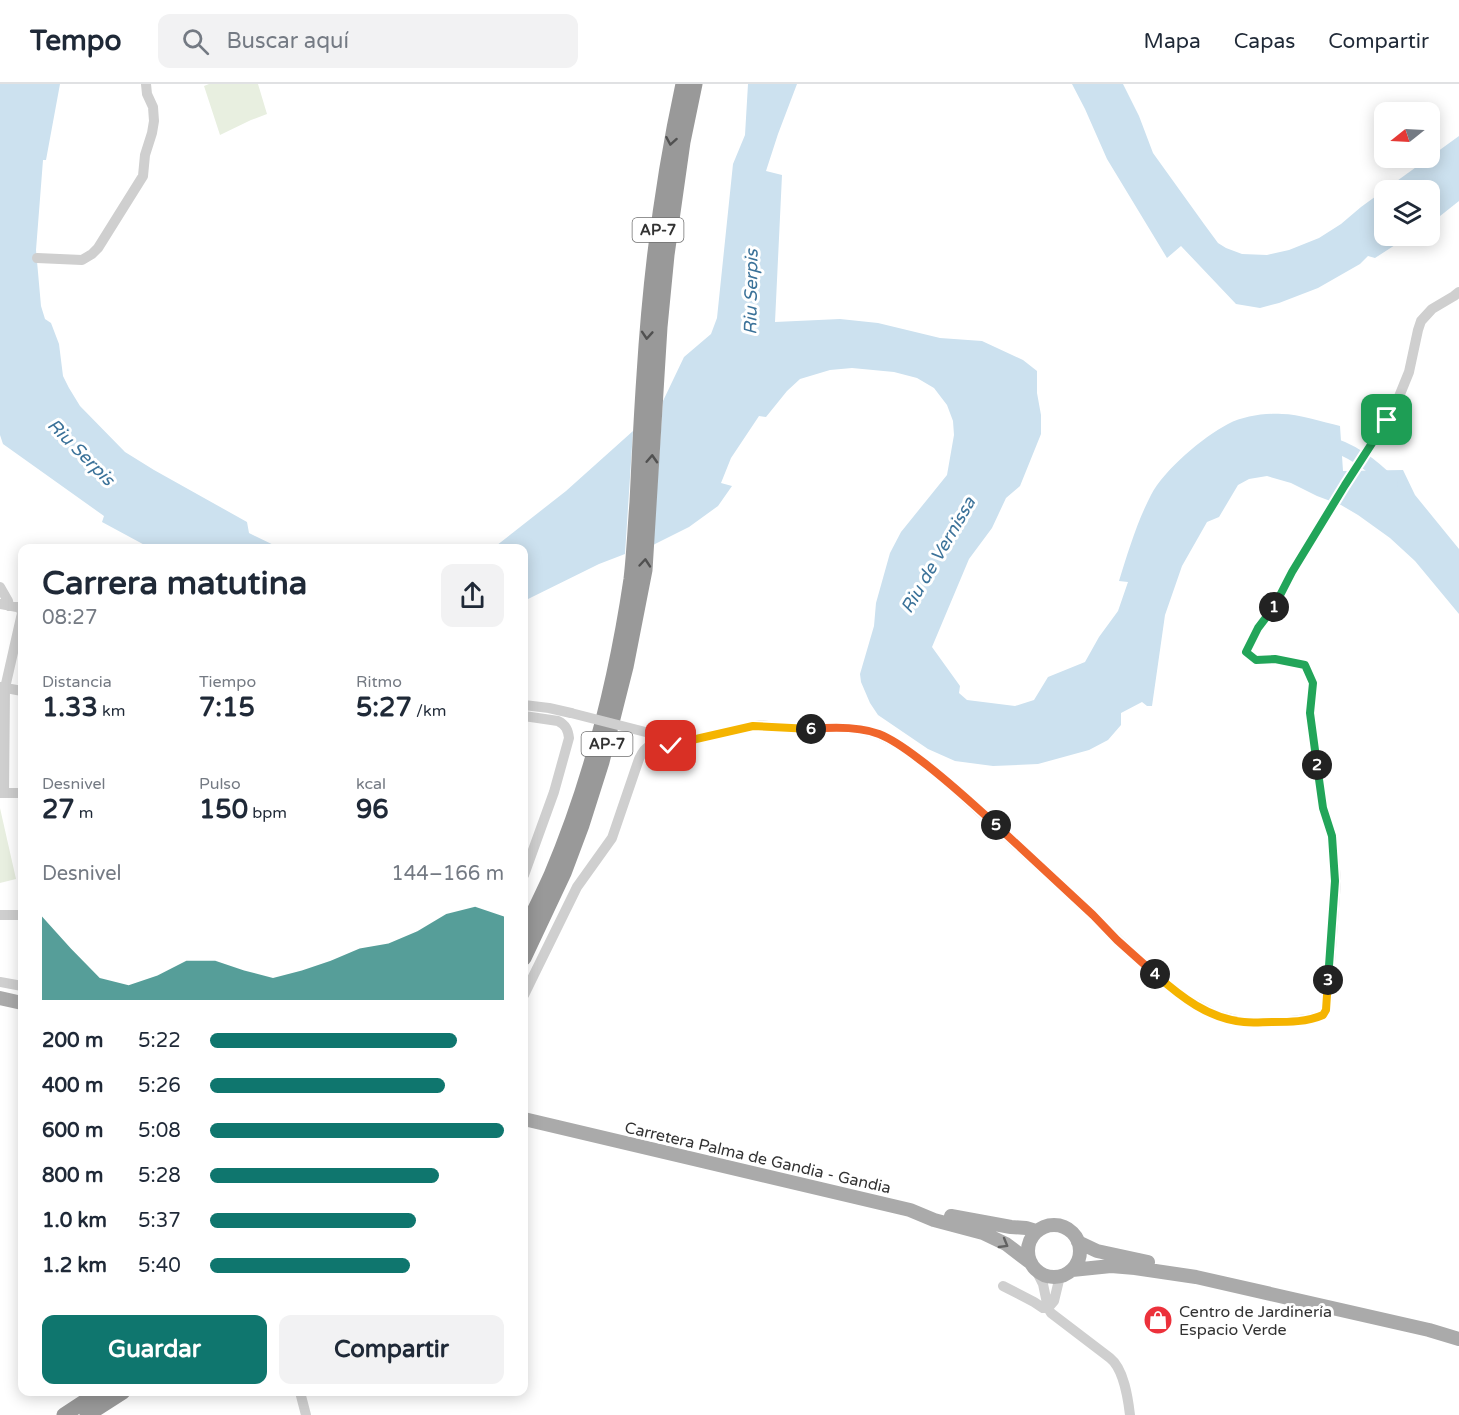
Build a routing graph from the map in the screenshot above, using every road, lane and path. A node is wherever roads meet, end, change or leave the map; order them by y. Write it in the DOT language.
graph roads {
  1 [pos="146,84"];
  2 [pos="682,84"];
  3 [pos="695,84"];
  4 [pos="37,258"];
  5 [pos="1459,292"];
  6 [pos="650,377"];
  7 [pos="642,517"];
  8 [pos="0,587"];
  9 [pos="16,606"];
  10 [pos="2,688"];
  11 [pos="18,691"];
  12 [pos="528,705"];
  13 [pos="528,717"];
  14 [pos="696,739"];
  15 [pos="2,793"];
  16 [pos="18,793"];
  17 [pos="528,864"];
  18 [pos="0,915"];
  19 [pos="18,915"];
  20 [pos="528,924"];
  21 [pos="528,950"];
  22 [pos="0,981"];
  23 [pos="18,986"];
  24 [pos="528,987"];
  25 [pos="0,992"];
  26 [pos="18,997"];
  27 [pos="0,998"];
  28 [pos="18,1002"];
  29 [pos="528,1120"];
  30 [pos="910,1210"];
  31 [pos="1036,1231"];
  32 [pos="1078,1242"];
  33 [pos="1033,1266"];
  34 [pos="1066,1273"];
  35 [pos="1196,1277"];
  36 [pos="1003,1286"];
  37 [pos="1049,1301"];
  38 [pos="1458,1340"];
  39 [pos="93,1396"];
  40 [pos="117,1396"];
  41 [pos="301,1396"];
  42 [pos="64,1415"];
  43 [pos="87,1415"];
  44 [pos="306,1415"];
  45 [pos="1130,1415"];
  1 -- 4 [label="street"];
  2 -- 6 [label="highway, AP-7, one-way"];
  3 -- 6 [label="highway, AP-7"];
  5 -- 14 [label="street"];
  6 -- 7 [label="highway, AP-7"];
  7 -- 20 [label="highway, AP-7"];
  21 -- 7 [label="highway, AP-7, one-way"];
  8 -- 9 [label="street"];
  9 -- 10 [label="street"];
  10 -- 11 [label="street"];
  10 -- 15 [label="street"];
  12 -- 14 [label="street, bridge"];
  13 -- 17 [label="street"];
  14 -- 24 [label="street"];
  15 -- 16 [label="street"];
  18 -- 19 [label="street"];
  22 -- 23 [label="street"];
  25 -- 26 [label="main road"];
  27 -- 28 [label="main road"];
  29 -- 30 [label="main road, Carretera Palma de Gandia - Gandia"];
  30 -- 31 [label="main road, Carretera Palma de Gandia - Gandia"];
  30 -- 33 [label="main road, Carretera Palma de Gandia - Gandia, one-way"];
  31 -- 32 [label="main road"];
  31 -- 33 [label="main road"];
  32 -- 34 [label="main road"];
  32 -- 35 [label="main road"];
  33 -- 34 [label="main road"];
  33 -- 37 [label="street"];
  34 -- 35 [label="main road"];
  34 -- 37 [label="street"];
  35 -- 38 [label="main road"];
  36 -- 37 [label="street"];
  37 -- 45 [label="street"];
  39 -- 42 [label="highway"];
  40 -- 43 [label="highway"];
  41 -- 44 [label="street"];
}
